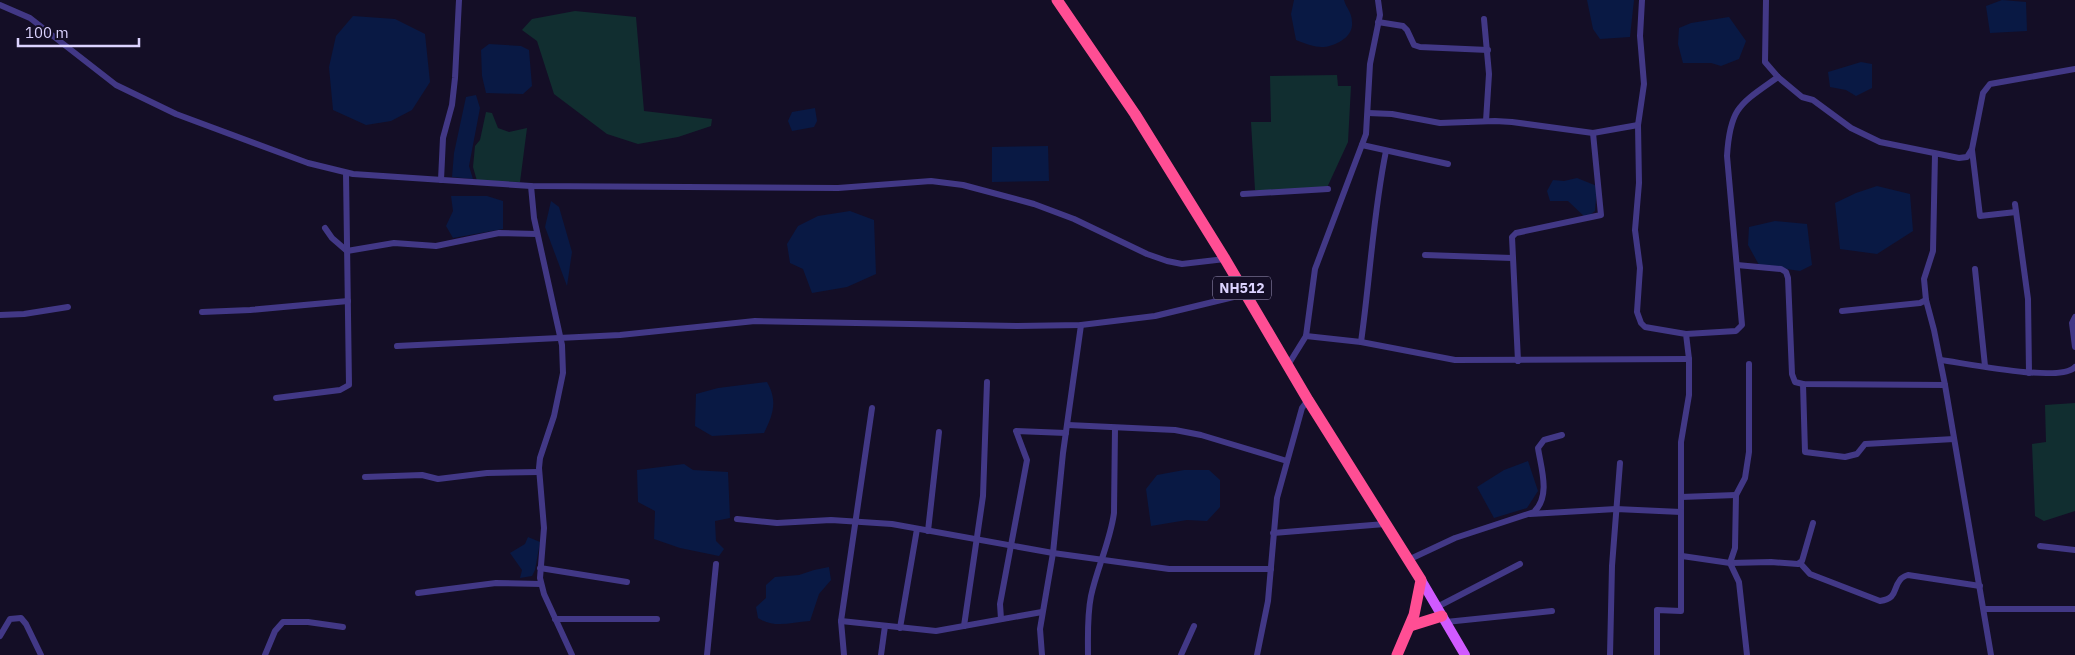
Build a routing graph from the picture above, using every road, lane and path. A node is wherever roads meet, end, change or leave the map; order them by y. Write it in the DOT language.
graph roads {
  1 [pos="460,0"];
  2 [pos="1057,0"];
  3 [pos="1378,0"];
  4 [pos="1642,0"];
  5 [pos="1766,0"];
  6 [pos="0,5"];
  7 [pos="1484,19"];
  8 [pos="1378,22"];
  9 [pos="1488,50"];
  10 [pos="2075,68"];
  11 [pos="1778,77"];
  12 [pos="1368,113"];
  13 [pos="1486,121"];
  14 [pos="1638,125"];
  15 [pos="1593,133"];
  16 [pos="1362,145"];
  17 [pos="1972,149"];
  18 [pos="1386,151"];
  19 [pos="1935,154"];
  20 [pos="1448,164"];
  21 [pos="346,173"];
  22 [pos="441,180"];
  23 [pos="531,186"];
  24 [pos="1328,189"];
  25 [pos="1244,194"];
  26 [pos="2015,204"];
  27 [pos="2016,212"];
  28 [pos="325,228"];
  29 [pos="537,234"];
  30 [pos="347,251"];
  31 [pos="1425,255"];
  32 [pos="1512,258"];
  33 [pos="1225,259"];
  34 [pos="1737,265"];
  35 [pos="1975,269"];
  36 [pos="1246,294"];
  37 [pos="1926,300"];
  38 [pos="348,301"];
  39 [pos="68,307"];
  40 [pos="1842,310"];
  41 [pos="202,312"];
  42 [pos="0,316"];
  43 [pos="2075,317"];
  44 [pos="1081,325"];
  45 [pos="1686,334"];
  46 [pos="1306,336"];
  47 [pos="560,338"];
  48 [pos="1361,342"];
  49 [pos="397,346"];
  50 [pos="2075,346"];
  51 [pos="1689,359"];
  52 [pos="1941,360"];
  53 [pos="1518,361"];
  54 [pos="1749,364"];
  55 [pos="1288,366"];
  56 [pos="1985,366"];
  57 [pos="2075,367"];
  58 [pos="2029,373"];
  59 [pos="987,382"];
  60 [pos="1803,384"];
  61 [pos="1945,385"];
  62 [pos="276,398"];
  63 [pos="1308,400"];
  64 [pos="872,408"];
  65 [pos="1068,426"];
  66 [pos="1115,428"];
  67 [pos="939,432"];
  68 [pos="1066,433"];
  69 [pos="1562,435"];
  70 [pos="1954,439"];
  71 [pos="1288,461"];
  72 [pos="1620,463"];
  73 [pos="539,472"];
  74 [pos="365,477"];
  75 [pos="1736,496"];
  76 [pos="1681,497"];
  77 [pos="1616,510"];
  78 [pos="1681,512"];
  79 [pos="1529,514"];
  80 [pos="738,519"];
  81 [pos="856,521"];
  82 [pos="1814,523"];
  83 [pos="1386,524"];
  84 [pos="917,529"];
  85 [pos="928,530"];
  86 [pos="1273,533"];
  87 [pos="978,538"];
  88 [pos="1011,545"];
  89 [pos="2040,546"];
  90 [pos="2075,550"];
  91 [pos="1053,553"];
  92 [pos="1682,556"];
  93 [pos="1102,560"];
  94 [pos="1408,560"];
  95 [pos="1730,563"];
  96 [pos="1800,563"];
  97 [pos="716,564"];
  98 [pos="1520,564"];
  99 [pos="540,568"];
  100 [pos="1270,569"];
  101 [pos="1421,580"];
  102 [pos="627,582"];
  103 [pos="541,584"];
  104 [pos="1980,586"];
  105 [pos="418,593"];
  106 [pos="1984,609"];
  107 [pos="2075,609"];
  108 [pos="1552,610"];
  109 [pos="1042,612"];
  110 [pos="1441,615"];
  111 [pos="555,618"];
  112 [pos="657,619"];
  113 [pos="1001,619"];
  114 [pos="841,621"];
  115 [pos="885,626"];
  116 [pos="964,626"];
  117 [pos="1194,626"];
  118 [pos="1410,626"];
  119 [pos="343,627"];
  120 [pos="900,628"];
  121 [pos="0,636"];
  122 [pos="41,655"];
  123 [pos="265,655"];
  124 [pos="572,655"];
  125 [pos="707,655"];
  126 [pos="844,655"];
  127 [pos="882,655"];
  128 [pos="1042,655"];
  129 [pos="1088,655"];
  130 [pos="1181,655"];
  131 [pos="1257,655"];
  132 [pos="1397,655"];
  133 [pos="1465,655"];
  134 [pos="1610,655"];
  135 [pos="1657,655"];
  136 [pos="1747,655"];
  137 [pos="1990,655"];
  1 -- 22 [label="street"];
  2 -- 33 [label="highway, NH512"];
  3 -- 8 [label="street"];
  4 -- 14 [label="street"];
  5 -- 11 [label="street"];
  6 -- 21 [label="street"];
  7 -- 9 [label="street"];
  8 -- 9 [label="street"];
  8 -- 12 [label="street"];
  9 -- 13 [label="street"];
  10 -- 17 [label="street"];
  11 -- 19 [label="street"];
  11 -- 34 [label="street"];
  12 -- 13 [label="street"];
  12 -- 16 [label="street"];
  13 -- 15 [label="street"];
  14 -- 15 [label="street"];
  14 -- 45 [label="street"];
  15 -- 32 [label="street"];
  16 -- 18 [label="street"];
  16 -- 46 [label="street"];
  17 -- 19 [label="street"];
  17 -- 27 [label="street"];
  18 -- 20 [label="street"];
  18 -- 48 [label="street"];
  19 -- 37 [label="street"];
  21 -- 22 [label="street"];
  21 -- 30 [label="street"];
  22 -- 23 [label="street"];
  23 -- 29 [label="street"];
  23 -- 33 [label="street"];
  24 -- 25 [label="street"];
  26 -- 27 [label="street"];
  27 -- 58 [label="street"];
  28 -- 30 [label="street"];
  29 -- 30 [label="street"];
  29 -- 47 [label="street"];
  30 -- 38 [label="street"];
  31 -- 32 [label="street"];
  32 -- 53 [label="street"];
  33 -- 36 [label="highway, NH512"];
  34 -- 45 [label="street"];
  34 -- 60 [label="street"];
  35 -- 56 [label="street"];
  36 -- 44 [label="street"];
  36 -- 55 [label="highway, NH512"];
  37 -- 40 [label="street"];
  37 -- 52 [label="street"];
  38 -- 41 [label="street"];
  38 -- 62 [label="street"];
  39 -- 42 [label="street"];
  43 -- 50 [label="street"];
  44 -- 47 [label="street"];
  44 -- 65 [label="street"];
  45 -- 51 [label="street"];
  46 -- 48 [label="street"];
  46 -- 55 [label="street"];
  47 -- 49 [label="street"];
  47 -- 73 [label="street"];
  48 -- 53 [label="street"];
  51 -- 53 [label="street"];
  51 -- 76 [label="street"];
  52 -- 56 [label="street"];
  52 -- 61 [label="street"];
  54 -- 75 [label="street"];
  55 -- 63 [label="highway, NH512"];
  56 -- 58 [label="street"];
  57 -- 58 [label="street"];
  59 -- 87 [label="street"];
  60 -- 61 [label="street"];
  60 -- 70 [label="street"];
  61 -- 70 [label="street"];
  63 -- 71 [label="street"];
  63 -- 83 [label="highway, NH512"];
  64 -- 81 [label="street"];
  65 -- 66 [label="street"];
  65 -- 68 [label="street"];
  66 -- 71 [label="street"];
  66 -- 93 [label="street"];
  67 -- 85 [label="street"];
  68 -- 88 [label="street"];
  68 -- 91 [label="street"];
  69 -- 79 [label="street"];
  70 -- 104 [label="street"];
  71 -- 86 [label="street"];
  72 -- 77 [label="street"];
  73 -- 74 [label="street"];
  73 -- 99 [label="street"];
  75 -- 76 [label="street"];
  75 -- 95 [label="street"];
  76 -- 78 [label="street"];
  77 -- 78 [label="street"];
  77 -- 79 [label="street"];
  77 -- 134 [label="street"];
  78 -- 92 [label="street"];
  79 -- 94 [label="street"];
  80 -- 81 [label="street"];
  81 -- 84 [label="street"];
  81 -- 114 [label="street"];
  82 -- 96 [label="street"];
  83 -- 86 [label="street"];
  83 -- 94 [label="highway, NH512"];
  84 -- 85 [label="street"];
  84 -- 120 [label="street"];
  85 -- 87 [label="street"];
  86 -- 100 [label="street"];
  87 -- 88 [label="street"];
  87 -- 116 [label="street"];
  88 -- 91 [label="street"];
  88 -- 113 [label="street"];
  89 -- 90 [label="street"];
  91 -- 93 [label="street"];
  91 -- 109 [label="street"];
  92 -- 95 [label="street"];
  92 -- 135 [label="street"];
  93 -- 100 [label="street"];
  93 -- 129 [label="street"];
  94 -- 101 [label="highway, NH512"];
  95 -- 96 [label="street"];
  95 -- 136 [label="street"];
  96 -- 104 [label="street"];
  97 -- 125 [label="street"];
  98 -- 110 [label="street"];
  99 -- 102 [label="street"];
  99 -- 103 [label="street"];
  100 -- 131 [label="street"];
  101 -- 110 [label="main road"];
  101 -- 118 [label="highway"];
  103 -- 105 [label="street"];
  103 -- 111 [label="street"];
  104 -- 106 [label="street"];
  106 -- 107 [label="street"];
  106 -- 137 [label="street"];
  108 -- 110 [label="street"];
  109 -- 113 [label="street"];
  109 -- 128 [label="street"];
  110 -- 118 [label="highway"];
  110 -- 133 [label="main road"];
  111 -- 112 [label="street"];
  111 -- 124 [label="street"];
  113 -- 116 [label="street"];
  114 -- 115 [label="street"];
  114 -- 126 [label="street"];
  115 -- 120 [label="street"];
  115 -- 127 [label="street"];
  116 -- 120 [label="street"];
  117 -- 130 [label="street"];
  118 -- 132 [label="highway"];
  119 -- 123 [label="street"];
  121 -- 122 [label="street"];
}
